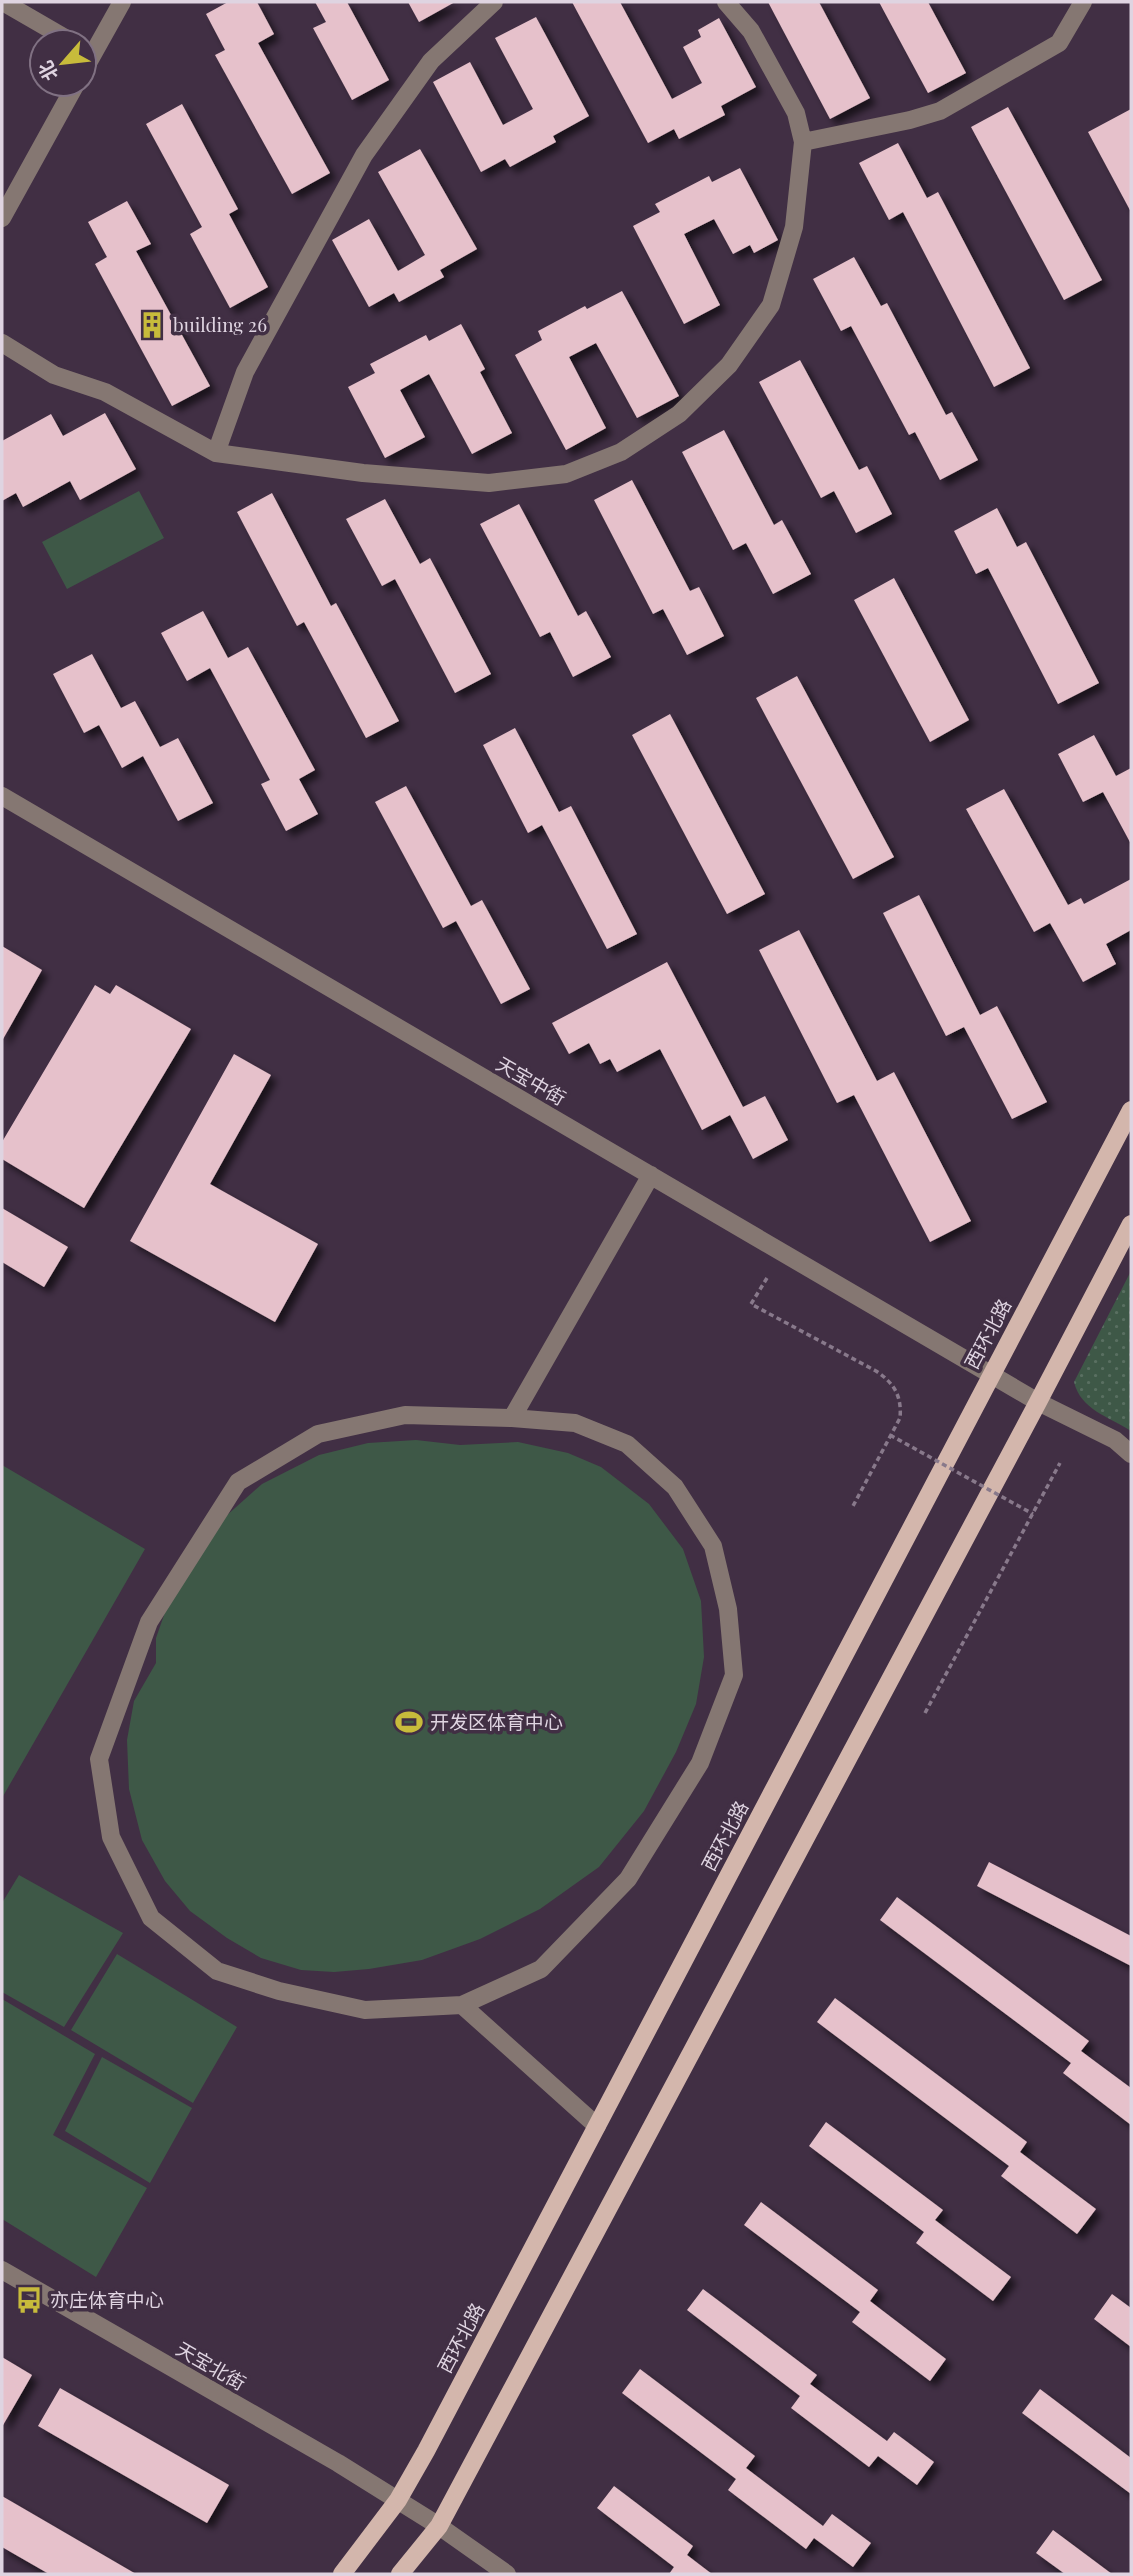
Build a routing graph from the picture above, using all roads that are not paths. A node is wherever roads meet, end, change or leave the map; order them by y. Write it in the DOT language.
graph roads {
  1 [pos="3,2"];
  2 [pos="122,2"];
  3 [pos="494,2"];
  4 [pos="726,2"];
  5 [pos="1083,2"];
  6 [pos="48,28"];
  7 [pos="98,40"];
  8 [pos="68,98"];
  9 [pos="803,142"];
  10 [pos="2,218"];
  11 [pos="2,344"];
  12 [pos="216,453"];
  13 [pos="2,796"];
  14 [pos="1131,1110"];
  15 [pos="650,1175"];
  16 [pos="1131,1224"];
  17 [pos="991,1373"];
  18 [pos="1038,1402"];
  19 [pos="512,1418"];
  20 [pos="1131,1454"];
  21 [pos="462,2005"];
  22 [pos="597,2126"];
  23 [pos="2,2270"];
  24 [pos="398,2500"];
  25 [pos="439,2526"];
  26 [pos="342,2574"];
  27 [pos="400,2574"];
  28 [pos="507,2574"];
  1 -- 6 [label="street"];
  2 -- 7 [label="street"];
  3 -- 12 [label="street"];
  4 -- 9 [label="street"];
  5 -- 9 [label="street"];
  8 -- 10 [label="street"];
  9 -- 12 [label="street"];
  11 -- 12 [label="street"];
  13 -- 15 [label="street, 天宝中街"];
  14 -- 17 [label="main road, 西环北路"];
  15 -- 17 [label="street, 天宝中街"];
  15 -- 19 [label="street"];
  16 -- 18 [label="main road"];
  17 -- 18 [label="street, 天宝中街"];
  17 -- 22 [label="main road, 西环北路"];
  18 -- 20 [label="street, 天宝中街"];
  18 -- 25 [label="main road"];
  19 -- 21 [label="street"];
  19 -- 21 [label="street"];
  21 -- 22 [label="street"];
  22 -- 24 [label="main road, 西环北路"];
  23 -- 24 [label="street, 天宝北街"];
  24 -- 25 [label="street, 天宝北街"];
  24 -- 26 [label="main road, 西环北路"];
  25 -- 27 [label="main road"];
  25 -- 28 [label="street, 天宝北街"];
}
